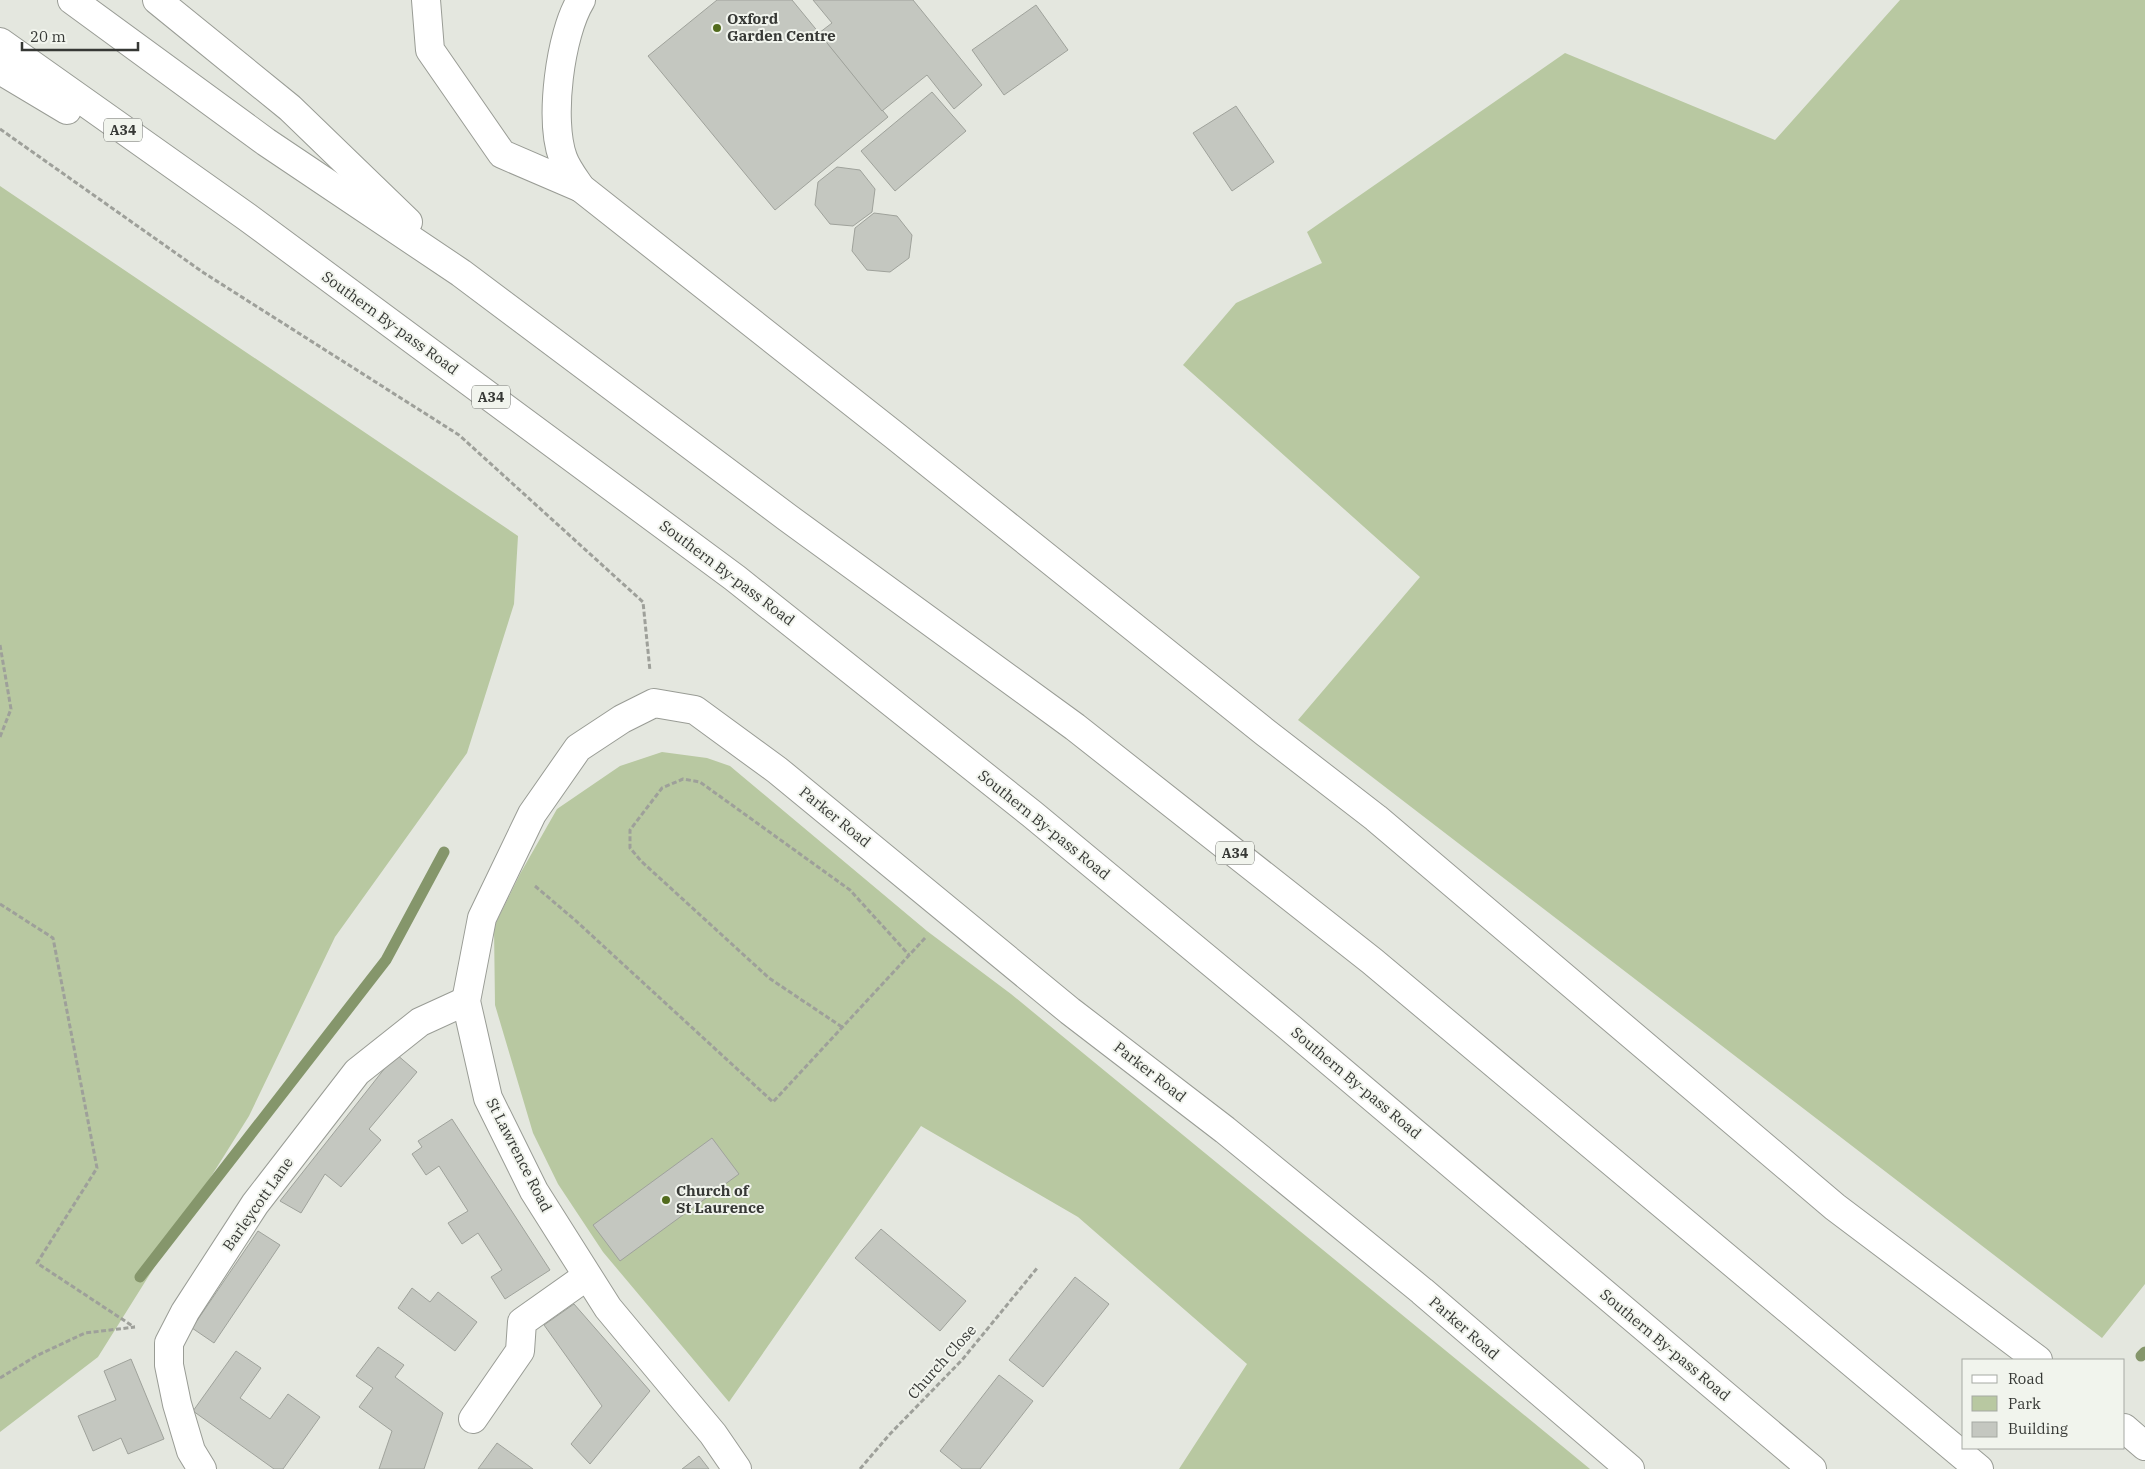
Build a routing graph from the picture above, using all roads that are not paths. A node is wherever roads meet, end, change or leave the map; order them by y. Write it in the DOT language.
graph roads {
  1 [pos="72,0"];
  2 [pos="157,0"];
  3 [pos="426,0"];
  4 [pos="581,0"];
  5 [pos="0,42"];
  6 [pos="0,70"];
  7 [pos="581,188"];
  8 [pos="247,217"];
  9 [pos="461,273"];
  10 [pos="654,702"];
  11 [pos="466,1001"];
  12 [pos="587,1276"];
  13 [pos="2037,1359"];
  14 [pos="473,1419"];
  15 [pos="2125,1429"];
  16 [pos="2145,1446"];
  17 [pos="202,1469"];
  18 [pos="737,1469"];
  19 [pos="1630,1469"];
  20 [pos="1812,1469"];
  21 [pos="1979,1469"];
  1 -- 9 [label="main road, A34"];
  2 -- 9 [label="main road"];
  3 -- 7 [label="main road"];
  4 -- 7 [label="main road"];
  5 -- 8 [label="main road, A34"];
  6 -- 8 [label="main road"];
  7 -- 13 [label="main road"];
  8 -- 20 [label="main road, Southern By-pass Road / A34"];
  9 -- 21 [label="main road, A34"];
  10 -- 11 [label="main road, St Lawrence Road"];
  10 -- 19 [label="main road, Parker Road"];
  11 -- 12 [label="main road, St Lawrence Road"];
  11 -- 17 [label="main road, Barleycott Lane"];
  12 -- 14 [label="main road"];
  12 -- 18 [label="main road, St Lawrence Road"];
  15 -- 16 [label="main road"];
}
